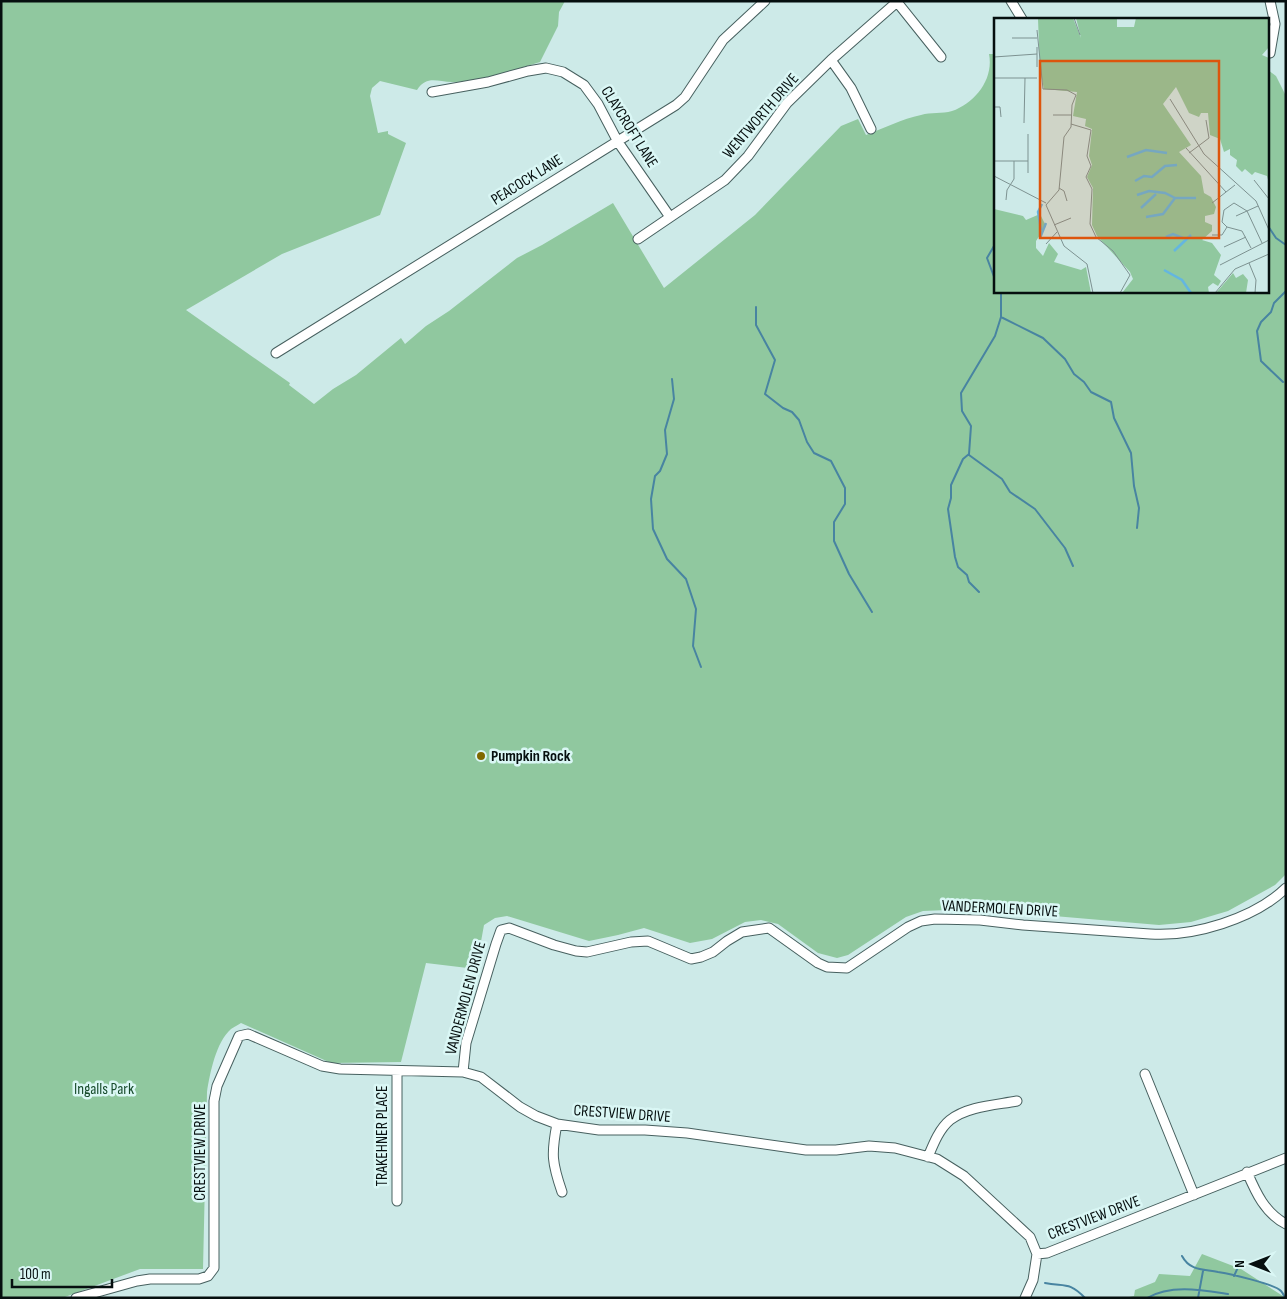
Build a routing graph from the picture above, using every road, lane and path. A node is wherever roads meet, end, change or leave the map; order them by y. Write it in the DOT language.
graph roads {
  1 [pos="765,1"];
  2 [pos="1011,1"];
  3 [pos="1270,1"];
  4 [pos="898,2"];
  5 [pos="1021,18"];
  6 [pos="1270,53"];
  7 [pos="941,58"];
  8 [pos="832,60"];
  9 [pos="432,92"];
  10 [pos="871,129"];
  11 [pos="618,142"];
  12 [pos="670,217"];
  13 [pos="638,238"];
  14 [pos="276,353"];
  15 [pos="1286,888"];
  16 [pos="397,1071"];
  17 [pos="463,1072"];
  18 [pos="1145,1074"];
  19 [pos="1017,1101"];
  20 [pos="557,1124"];
  21 [pos="928,1157"];
  22 [pos="1286,1158"];
  23 [pos="1248,1172"];
  24 [pos="562,1192"];
  25 [pos="1194,1195"];
  26 [pos="397,1201"];
  27 [pos="1286,1224"];
  28 [pos="1037,1254"];
  29 [pos="76,1298"];
  30 [pos="1025,1298"];
  1 -- 11 [label="street, PEACOCK LANE"];
  2 -- 5 [label="street"];
  3 -- 6 [label="street"];
  4 -- 7 [label="street"];
  4 -- 8 [label="street, WENTWORTH DRIVE"];
  8 -- 10 [label="street"];
  8 -- 12 [label="street, WENTWORTH DRIVE"];
  9 -- 11 [label="street, CLAYCROFT LANE"];
  11 -- 12 [label="street, CLAYCROFT LANE"];
  11 -- 14 [label="street, PEACOCK LANE"];
  12 -- 13 [label="street, WENTWORTH DRIVE"];
  15 -- 17 [label="street, VANDERMOLEN DRIVE"];
  16 -- 17 [label="street, CRESTVIEW DRIVE"];
  16 -- 26 [label="street, TRAKEHNER PLACE"];
  16 -- 29 [label="street, CRESTVIEW DRIVE"];
  17 -- 20 [label="street, CRESTVIEW DRIVE"];
  18 -- 25 [label="street"];
  19 -- 21 [label="street"];
  20 -- 21 [label="street, CRESTVIEW DRIVE"];
  20 -- 24 [label="street"];
  21 -- 28 [label="street, CRESTVIEW DRIVE"];
  22 -- 23 [label="street, CRESTVIEW DRIVE"];
  23 -- 25 [label="street, CRESTVIEW DRIVE"];
  23 -- 27 [label="street"];
  25 -- 28 [label="street, CRESTVIEW DRIVE"];
  28 -- 30 [label="street"];
}
